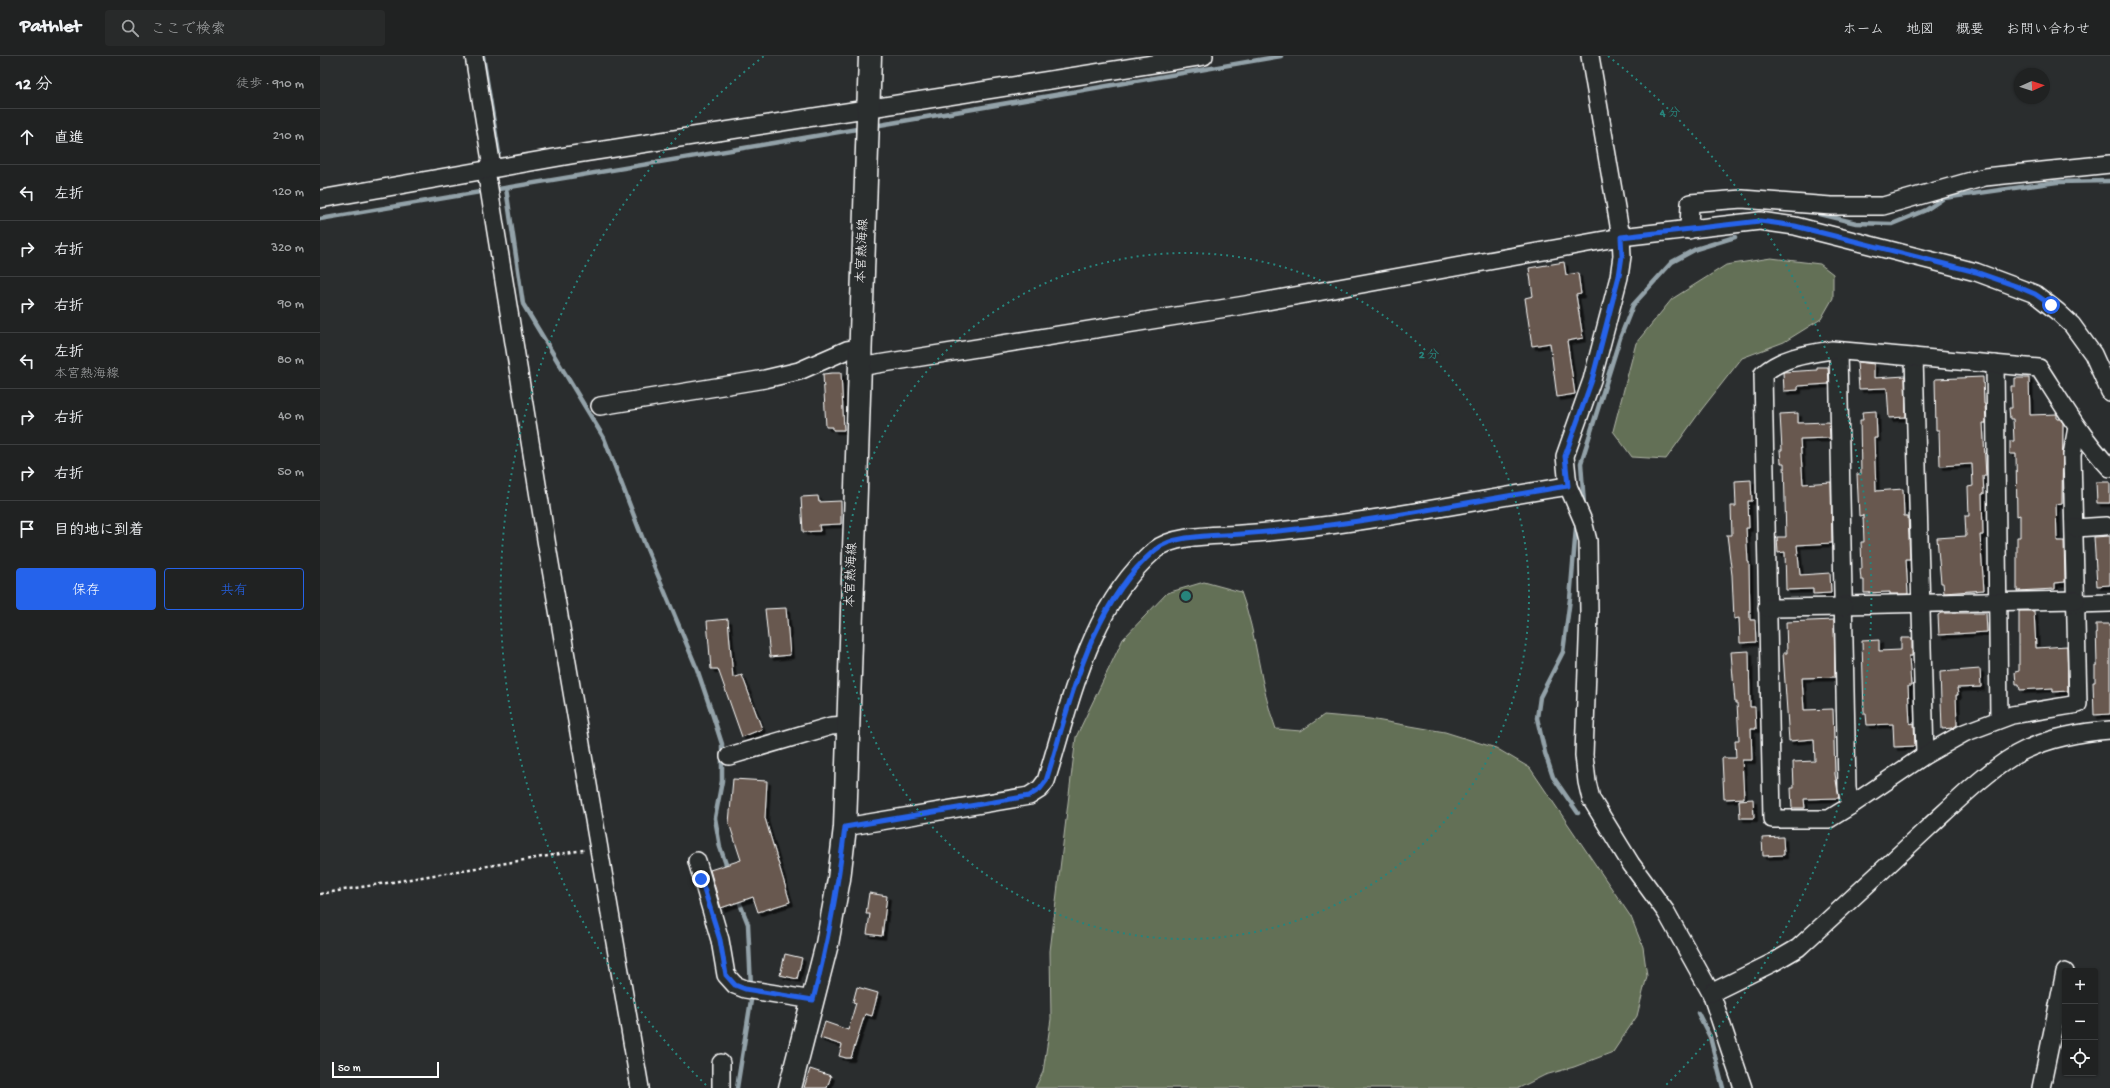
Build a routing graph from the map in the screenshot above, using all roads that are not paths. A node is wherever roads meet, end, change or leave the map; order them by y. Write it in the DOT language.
graph roads {
  1 [pos="474,56"];
  2 [pos="870,56"];
  3 [pos="1204,56"];
  4 [pos="1590,56"];
  5 [pos="868,109"];
  6 [pos="2110,164"];
  7 [pos="486,170"];
  8 [pos="320,200"];
  9 [pos="1689,230"];
  10 [pos="1621,237"];
  11 [pos="1838,351"];
  12 [pos="860,357"];
  13 [pos="1914,357"];
  14 [pos="1995,364"];
  15 [pos="2110,392"];
  16 [pos="600,406"];
  17 [pos="2077,427"];
  18 [pos="2110,468"];
  19 [pos="1568,486"];
  20 [pos="2106,526"];
  21 [pos="2075,528"];
  22 [pos="1997,601"];
  23 [pos="2076,602"];
  24 [pos="1921,603"];
  25 [pos="2110,603"];
  26 [pos="1844,606"];
  27 [pos="1767,608"];
  28 [pos="1999,719"];
  29 [pos="847,725"];
  30 [pos="2110,730"];
  31 [pos="1925,755"];
  32 [pos="729,756"];
  33 [pos="1850,806"];
  34 [pos="845,827"];
  35 [pos="697,861"];
  36 [pos="2062,989"];
  37 [pos="1711,993"];
  38 [pos="813,1000"];
  39 [pos="721,1063"];
  40 [pos="640,1088"];
  41 [pos="721,1088"];
  42 [pos="790,1088"];
  43 [pos="1743,1088"];
  44 [pos="2041,1088"];
  1 -- 7 [label="street"];
  2 -- 5 [label="main road, 本宮熱海線"];
  3 -- 5 [label="street"];
  4 -- 10 [label="street"];
  5 -- 7 [label="street"];
  5 -- 12 [label="main road, 本宮熱海線"];
  6 -- 9 [label="street"];
  7 -- 8 [label="street"];
  7 -- 40 [label="street"];
  9 -- 10 [label="street"];
  9 -- 15 [label="street"];
  10 -- 12 [label="street"];
  10 -- 19 [label="street"];
  11 -- 13 [label="street"];
  11 -- 26 [label="street"];
  11 -- 27 [label="street"];
  12 -- 16 [label="street"];
  12 -- 29 [label="main road, 本宮熱海線"];
  13 -- 14 [label="street"];
  13 -- 24 [label="street"];
  14 -- 17 [label="street"];
  14 -- 22 [label="street"];
  17 -- 18 [label="street"];
  17 -- 21 [label="street"];
  19 -- 34 [label="street"];
  19 -- 37 [label="street"];
  20 -- 21 [label="street"];
  21 -- 23 [label="street"];
  22 -- 23 [label="street"];
  22 -- 24 [label="street"];
  22 -- 28 [label="street"];
  23 -- 25 [label="street"];
  23 -- 28 [label="street"];
  24 -- 26 [label="street"];
  24 -- 31 [label="street"];
  26 -- 27 [label="street"];
  26 -- 33 [label="street"];
  27 -- 33 [label="street"];
  28 -- 31 [label="street"];
  29 -- 32 [label="street"];
  29 -- 34 [label="main road, 本宮熱海線"];
  30 -- 37 [label="street"];
  31 -- 33 [label="street"];
  34 -- 38 [label="main road, 本宮熱海線"];
  35 -- 38 [label="street"];
  36 -- 44 [label="street"];
  37 -- 43 [label="street"];
  38 -- 42 [label="main road, 本宮熱海線"];
  39 -- 41 [label="street"];
}
